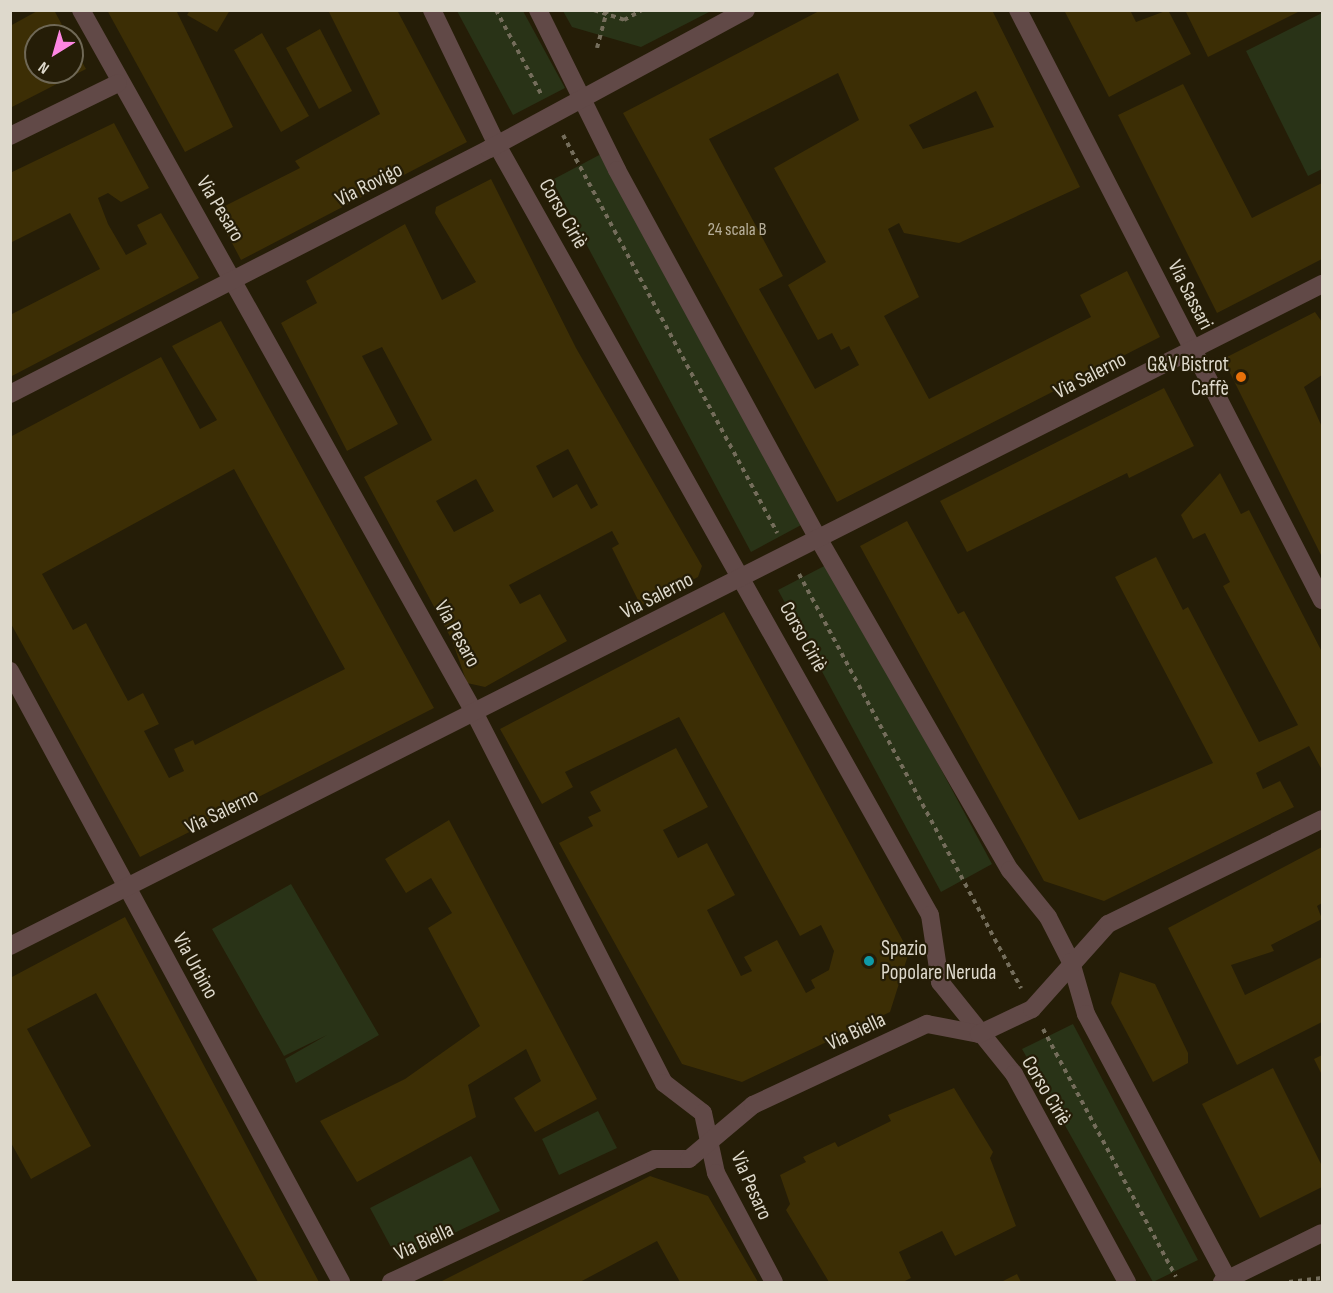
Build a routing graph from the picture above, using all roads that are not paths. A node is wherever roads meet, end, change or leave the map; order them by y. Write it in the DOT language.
graph roads {
  1 [pos="81,10"];
  2 [pos="432,10"];
  3 [pos="538,10"];
  4 [pos="746,10"];
  5 [pos="1018,10"];
  6 [pos="118,83"];
  7 [pos="580,98"];
  8 [pos="10,136"];
  9 [pos="498,145"];
  10 [pos="236,278"];
  11 [pos="1323,284"];
  12 [pos="1193,350"];
  13 [pos="10,394"];
  14 [pos="818,538"];
  15 [pos="745,577"];
  16 [pos="1323,600"];
  17 [pos="10,671"];
  18 [pos="474,712"];
  19 [pos="1323,819"];
  20 [pos="125,885"];
  21 [pos="10,946"];
  22 [pos="1071,962"];
  23 [pos="979,1034"];
  24 [pos="709,1141"];
  25 [pos="1323,1233"];
  26 [pos="1226,1281"];
  27 [pos="341,1282"];
  28 [pos="391,1282"];
  29 [pos="774,1282"];
  30 [pos="1127,1282"];
  1 -- 6 [label="street, Via Pesaro"];
  2 -- 9 [label="street, Corso Ciriè"];
  3 -- 7 [label="street"];
  4 -- 7 [label="street, Via Rovigo"];
  5 -- 12 [label="street, Via Sassari"];
  6 -- 8 [label="street"];
  6 -- 10 [label="street, Via Pesaro"];
  7 -- 9 [label="street, Via Rovigo"];
  7 -- 14 [label="street"];
  9 -- 10 [label="street, Via Rovigo"];
  9 -- 15 [label="street, Corso Ciriè"];
  10 -- 13 [label="street, Via Rovigo"];
  10 -- 18 [label="street, Via Pesaro"];
  11 -- 12 [label="street, Via Salerno"];
  12 -- 14 [label="street, Via Salerno"];
  12 -- 16 [label="street, Via Sassari"];
  14 -- 15 [label="street, Via Salerno"];
  14 -- 22 [label="street"];
  15 -- 18 [label="street, Via Salerno"];
  15 -- 23 [label="street, Corso Ciriè"];
  17 -- 20 [label="street, Via Urbino"];
  18 -- 20 [label="street, Via Salerno"];
  18 -- 24 [label="street, Via Pesaro"];
  19 -- 22 [label="street"];
  20 -- 21 [label="street, Via Salerno"];
  20 -- 27 [label="street, Via Urbino"];
  22 -- 23 [label="street"];
  22 -- 26 [label="street"];
  23 -- 24 [label="street, Via Biella"];
  23 -- 30 [label="street, Corso Ciriè"];
  24 -- 28 [label="street, Via Biella"];
  24 -- 29 [label="street, Via Pesaro"];
  25 -- 26 [label="street"];
}
